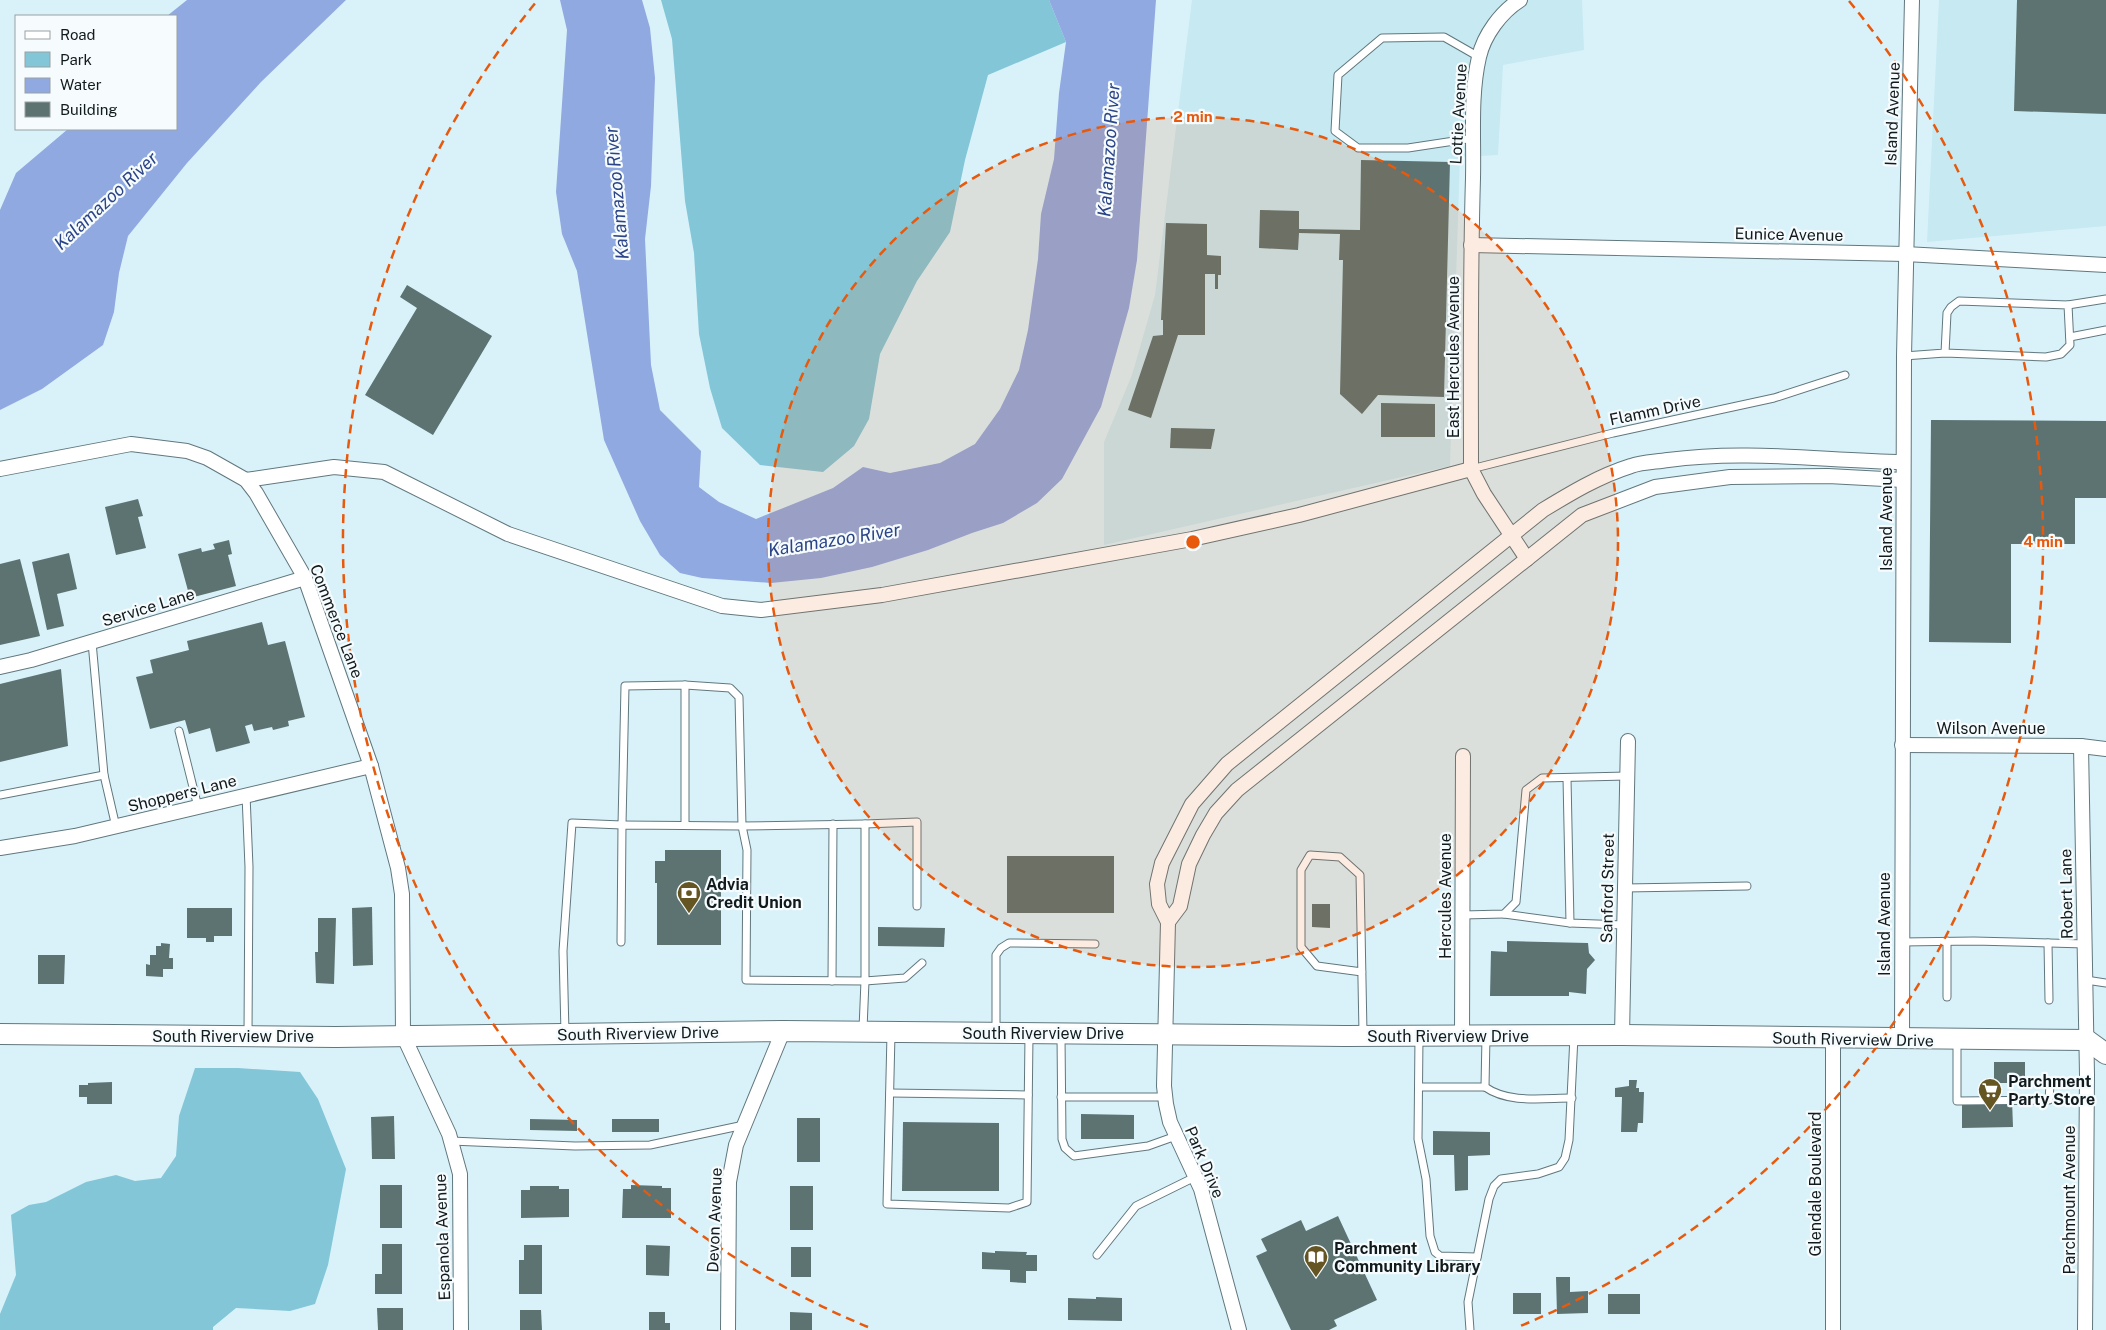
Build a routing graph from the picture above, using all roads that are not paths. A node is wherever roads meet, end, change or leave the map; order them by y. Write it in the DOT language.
graph roads {
  1 [pos="1520,0"];
  2 [pos="1912,0"];
  3 [pos="1479,57"];
  4 [pos="1474,138"];
  5 [pos="1471,245"];
  6 [pos="1905,254"];
  7 [pos="2106,264"];
  8 [pos="2106,299"];
  9 [pos="2068,305"];
  10 [pos="2106,330"];
  11 [pos="2070,337"];
  12 [pos="1945,353"];
  13 [pos="1904,356"];
  14 [pos="1845,375"];
  15 [pos="1904,462"];
  16 [pos="0,469"];
  17 [pos="1471,469"];
  18 [pos="246,480"];
  19 [pos="1904,480"];
  20 [pos="1511,535"];
  21 [pos="1527,558"];
  22 [pos="305,578"];
  23 [pos="92,642"];
  24 [pos="0,667"];
  25 [pos="685,685"];
  26 [pos="179,731"];
  27 [pos="1628,741"];
  28 [pos="1902,746"];
  29 [pos="2081,746"];
  30 [pos="2106,749"];
  31 [pos="1463,756"];
  32 [pos="371,766"];
  33 [pos="104,775"];
  34 [pos="1627,776"];
  35 [pos="1566,778"];
  36 [pos="0,795"];
  37 [pos="246,795"];
  38 [pos="198,807"];
  39 [pos="622,824"];
  40 [pos="685,824"];
  41 [pos="833,824"];
  42 [pos="865,824"];
  43 [pos="742,826"];
  44 [pos="116,827"];
  45 [pos="0,848"];
  46 [pos="1747,886"];
  47 [pos="1625,888"];
  48 [pos="917,906"];
  49 [pos="1504,914"];
  50 [pos="1463,915"];
  51 [pos="1168,922"];
  52 [pos="1570,923"];
  53 [pos="1624,925"];
  54 [pos="1947,941"];
  55 [pos="620,942"];
  56 [pos="1902,942"];
  57 [pos="2048,943"];
  58 [pos="1095,944"];
  59 [pos="2085,944"];
  60 [pos="922,963"];
  61 [pos="1362,972"];
  62 [pos="2086,980"];
  63 [pos="832,981"];
  64 [pos="865,981"];
  65 [pos="2106,982"];
  66 [pos="1947,997"];
  67 [pos="2049,1000"];
  68 [pos="783,1031"];
  69 [pos="863,1032"];
  70 [pos="891,1032"];
  71 [pos="565,1033"];
  72 [pos="996,1033"];
  73 [pos="1029,1033"];
  74 [pos="1060,1033"];
  75 [pos="0,1034"];
  76 [pos="1166,1034"];
  77 [pos="403,1035"];
  78 [pos="1574,1035"];
  79 [pos="1622,1035"];
  80 [pos="248,1036"];
  81 [pos="1364,1036"];
  82 [pos="1419,1036"];
  83 [pos="1462,1036"];
  84 [pos="1486,1036"];
  85 [pos="1833,1038"];
  86 [pos="1902,1039"];
  87 [pos="1958,1040"];
  88 [pos="2087,1040"];
  89 [pos="2106,1054"];
  90 [pos="2087,1082"];
  91 [pos="1420,1087"];
  92 [pos="1485,1087"];
  93 [pos="890,1093"];
  94 [pos="1028,1095"];
  95 [pos="1061,1097"];
  96 [pos="1165,1097"];
  97 [pos="1572,1098"];
  98 [pos="745,1125"];
  99 [pos="1176,1136"];
  100 [pos="451,1141"];
  101 [pos="1195,1177"];
  102 [pos="1097,1255"];
  103 [pos="1477,1256"];
  104 [pos="461,1330"];
  105 [pos="728,1330"];
  106 [pos="1239,1330"];
  107 [pos="1470,1330"];
  108 [pos="1833,1330"];
  109 [pos="2085,1330"];
  1 -- 3 [label="street, Lottie Avenue"];
  2 -- 6 [label="street, Island Avenue"];
  3 -- 4 [label="street, Lottie Avenue"];
  3 -- 4 [label="lane"];
  4 -- 5 [label="street, Lottie Avenue"];
  5 -- 6 [label="street, Eunice Avenue"];
  5 -- 17 [label="street, East Hercules Avenue"];
  6 -- 7 [label="street, Eunice Avenue"];
  6 -- 13 [label="street, Island Avenue"];
  8 -- 9 [label="lane"];
  9 -- 11 [label="lane"];
  9 -- 12 [label="lane"];
  10 -- 11 [label="lane"];
  11 -- 12 [label="lane"];
  12 -- 13 [label="lane"];
  13 -- 15 [label="street, Island Avenue"];
  14 -- 17 [label="lane, Flamm Drive"];
  15 -- 19 [label="street, Island Avenue"];
  15 -- 20 [label="street"];
  16 -- 18 [label="street, Commerce Lane"];
  17 -- 18 [label="street"];
  17 -- 20 [label="street"];
  18 -- 22 [label="street, Commerce Lane"];
  19 -- 21 [label="street"];
  19 -- 28 [label="street, Island Avenue"];
  20 -- 21 [label="street"];
  20 -- 51 [label="street"];
  21 -- 51 [label="street"];
  22 -- 23 [label="street, Service Lane"];
  22 -- 32 [label="street, Commerce Lane"];
  23 -- 24 [label="street, Service Lane"];
  23 -- 33 [label="lane"];
  25 -- 39 [label="lane"];
  25 -- 40 [label="lane"];
  25 -- 43 [label="lane"];
  26 -- 38 [label="lane"];
  27 -- 34 [label="street, Sanford Street"];
  28 -- 29 [label="street, Wilson Avenue"];
  28 -- 56 [label="street, Island Avenue"];
  29 -- 30 [label="street, Wilson Avenue"];
  29 -- 59 [label="street, Robert Lane"];
  31 -- 50 [label="street, Hercules Avenue"];
  32 -- 37 [label="street, Shoppers Lane"];
  32 -- 77 [label="street, Commerce Lane"];
  33 -- 36 [label="lane"];
  33 -- 44 [label="lane"];
  34 -- 35 [label="lane"];
  34 -- 47 [label="street, Sanford Street"];
  35 -- 49 [label="lane"];
  35 -- 52 [label="lane"];
  37 -- 38 [label="street, Shoppers Lane"];
  37 -- 80 [label="lane"];
  38 -- 44 [label="street, Shoppers Lane"];
  39 -- 40 [label="lane"];
  39 -- 55 [label="lane"];
  39 -- 71 [label="lane"];
  40 -- 43 [label="lane"];
  41 -- 42 [label="lane"];
  41 -- 43 [label="lane"];
  41 -- 63 [label="lane"];
  42 -- 48 [label="lane"];
  42 -- 64 [label="lane"];
  43 -- 63 [label="lane"];
  44 -- 45 [label="street, Shoppers Lane"];
  46 -- 47 [label="lane"];
  47 -- 53 [label="street, Sanford Street"];
  49 -- 50 [label="lane"];
  49 -- 52 [label="lane"];
  50 -- 83 [label="street, Hercules Avenue"];
  51 -- 76 [label="street, Park Drive"];
  52 -- 53 [label="lane"];
  53 -- 79 [label="street, Sanford Street"];
  54 -- 56 [label="lane"];
  54 -- 57 [label="lane"];
  54 -- 66 [label="lane"];
  56 -- 86 [label="street, Island Avenue"];
  57 -- 59 [label="lane"];
  57 -- 67 [label="lane"];
  58 -- 72 [label="lane"];
  59 -- 62 [label="street, Robert Lane"];
  60 -- 64 [label="lane"];
  61 -- 61 [label="lane"];
  61 -- 81 [label="lane"];
  62 -- 65 [label="lane"];
  62 -- 88 [label="street, Robert Lane"];
  63 -- 64 [label="lane"];
  64 -- 69 [label="lane"];
  68 -- 69 [label="street, South Riverview Drive"];
  68 -- 71 [label="street, South Riverview Drive"];
  68 -- 98 [label="street, Devon Avenue"];
  69 -- 70 [label="street, South Riverview Drive"];
  70 -- 72 [label="street, South Riverview Drive"];
  70 -- 93 [label="lane"];
  71 -- 77 [label="street, South Riverview Drive"];
  72 -- 73 [label="street, South Riverview Drive"];
  73 -- 74 [label="street, South Riverview Drive"];
  73 -- 94 [label="lane"];
  74 -- 76 [label="street, South Riverview Drive"];
  74 -- 95 [label="lane"];
  75 -- 80 [label="street, South Riverview Drive"];
  76 -- 81 [label="street, South Riverview Drive"];
  76 -- 96 [label="street, Park Drive"];
  77 -- 80 [label="street, South Riverview Drive"];
  77 -- 100 [label="street, Espanola Avenue"];
  78 -- 79 [label="street, South Riverview Drive"];
  78 -- 84 [label="street, South Riverview Drive"];
  78 -- 97 [label="lane"];
  79 -- 85 [label="street, South Riverview Drive"];
  81 -- 82 [label="street, South Riverview Drive"];
  82 -- 83 [label="street, South Riverview Drive"];
  82 -- 91 [label="lane"];
  83 -- 84 [label="street, South Riverview Drive"];
  84 -- 92 [label="lane"];
  85 -- 86 [label="street, South Riverview Drive"];
  85 -- 108 [label="street, Glendale Boulevard"];
  86 -- 87 [label="street, South Riverview Drive"];
  87 -- 88 [label="street, South Riverview Drive"];
  87 -- 90 [label="lane"];
  88 -- 89 [label="street"];
  88 -- 90 [label="street, Parchmount Avenue"];
  90 -- 109 [label="street, Parchmount Avenue"];
  91 -- 92 [label="lane"];
  91 -- 103 [label="lane"];
  92 -- 97 [label="lane"];
  93 -- 94 [label="lane"];
  93 -- 94 [label="lane"];
  95 -- 96 [label="lane"];
  95 -- 99 [label="lane"];
  96 -- 99 [label="street, Park Drive"];
  97 -- 103 [label="lane"];
  98 -- 100 [label="lane"];
  98 -- 105 [label="street, Devon Avenue"];
  99 -- 101 [label="street, Park Drive"];
  100 -- 104 [label="street, Espanola Avenue"];
  101 -- 102 [label="lane"];
  101 -- 106 [label="street, Park Drive"];
  103 -- 107 [label="lane"];
}
